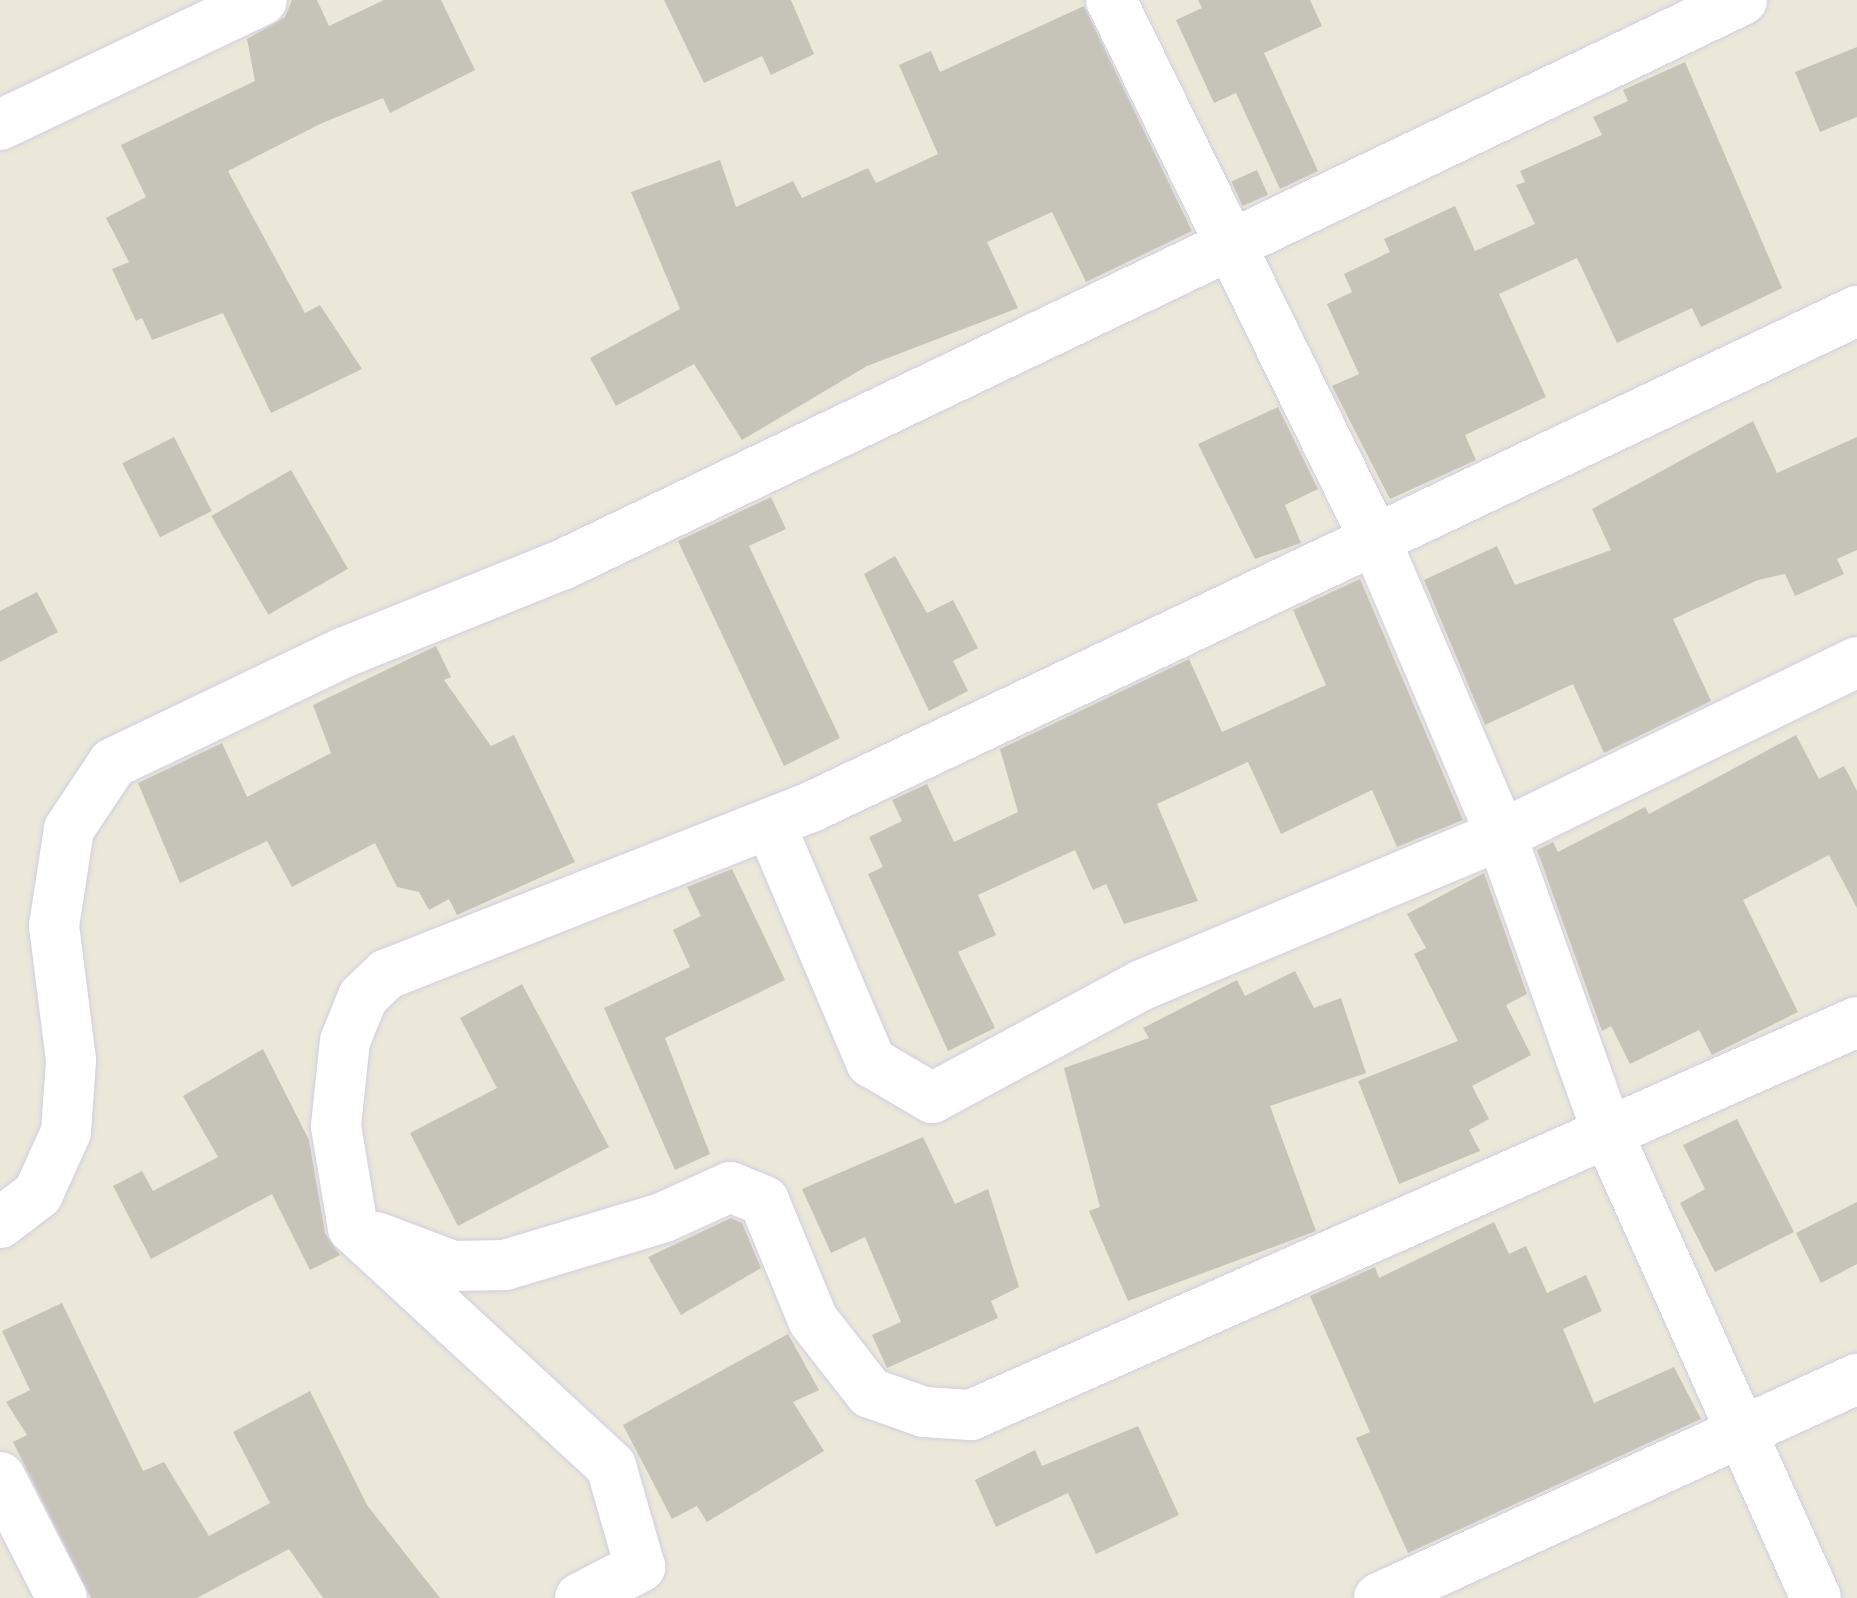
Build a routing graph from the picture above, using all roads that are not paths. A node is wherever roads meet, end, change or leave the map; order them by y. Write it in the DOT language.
graph roads {
  1 [pos="262,0"];
  2 [pos="1111,0"];
  3 [pos="1742,0"];
  4 [pos="202,13"];
  5 [pos="0,125"];
  6 [pos="1227,243"];
  7 [pos="1857,312"];
  8 [pos="1377,544"];
  9 [pos="1857,662"];
  10 [pos="770,824"];
  11 [pos="1501,835"];
  12 [pos="1857,1022"];
  13 [pos="1609,1136"];
  14 [pos="0,1223"];
  15 [pos="353,1228"];
  16 [pos="1857,1379"];
  17 [pos="1738,1438"];
  18 [pos="0,1477"];
  19 [pos="62,1598"];
  20 [pos="580,1598"];
  21 [pos="1379,1598"];
  22 [pos="1816,1598"];
  1 -- 4 [label="street"];
  2 -- 6 [label="street"];
  3 -- 6 [label="street"];
  4 -- 5 [label="street"];
  6 -- 8 [label="street"];
  6 -- 14 [label="street"];
  7 -- 8 [label="street"];
  8 -- 10 [label="street"];
  8 -- 11 [label="street"];
  9 -- 11 [label="street"];
  10 -- 11 [label="street"];
  10 -- 15 [label="street"];
  11 -- 13 [label="street"];
  12 -- 13 [label="street"];
  13 -- 15 [label="street"];
  13 -- 17 [label="street"];
  15 -- 20 [label="street"];
  16 -- 17 [label="street"];
  17 -- 21 [label="street"];
  17 -- 22 [label="street"];
  18 -- 19 [label="street"];
}
